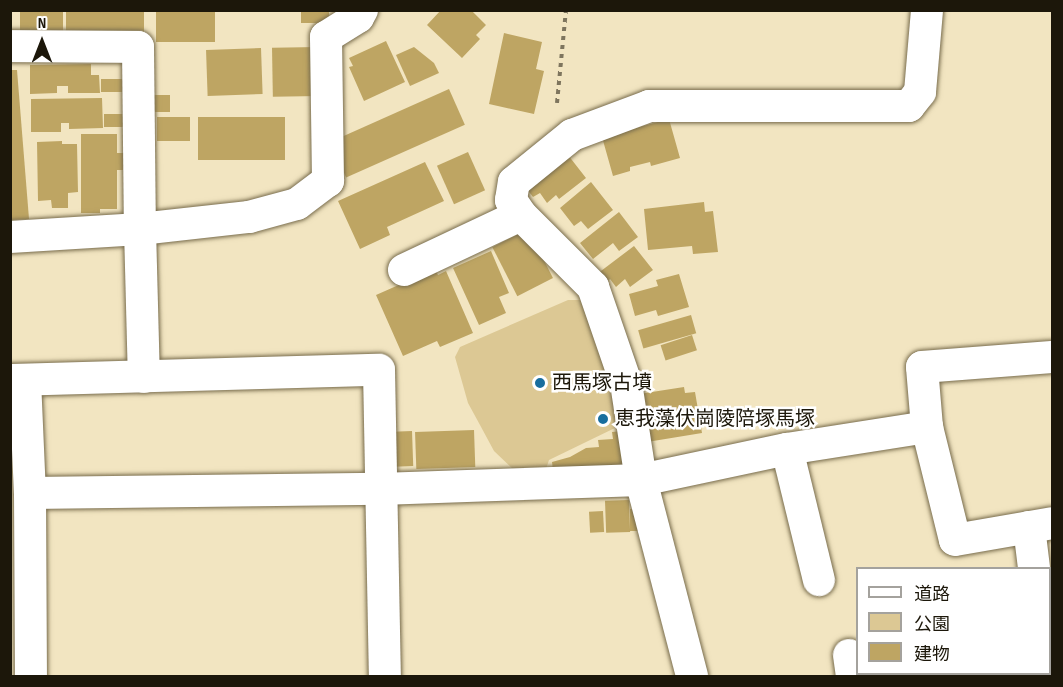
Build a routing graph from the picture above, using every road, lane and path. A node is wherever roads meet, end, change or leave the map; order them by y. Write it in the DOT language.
graph roads {
  1 [pos="362,10"];
  2 [pos="566,10"];
  3 [pos="927,10"];
  4 [pos="10,46"];
  5 [pos="560,146"];
  6 [pos="521,215"];
  7 [pos="140,230"];
  8 [pos="10,237"];
  9 [pos="404,270"];
  10 [pos="1053,357"];
  11 [pos="144,377"];
  12 [pos="18,380"];
  13 [pos="927,427"];
  14 [pos="787,449"];
  15 [pos="641,480"];
  16 [pos="380,489"];
  17 [pos="30,493"];
  18 [pos="1041,525"];
  19 [pos="1034,567"];
  20 [pos="819,580"];
  21 [pos="31,676"];
  22 [pos="385,676"];
  23 [pos="692,676"];
  1 -- 7 [label="street"];
  2 -- 5 [label="path"];
  3 -- 5 [label="street"];
  4 -- 7 [label="street"];
  5 -- 6 [label="street"];
  6 -- 9 [label="street"];
  6 -- 15 [label="street"];
  7 -- 8 [label="street"];
  7 -- 11 [label="street"];
  10 -- 13 [label="street"];
  11 -- 12 [label="street"];
  11 -- 16 [label="street"];
  12 -- 17 [label="street"];
  13 -- 14 [label="street"];
  13 -- 18 [label="street"];
  14 -- 15 [label="street"];
  14 -- 20 [label="street"];
  15 -- 16 [label="street"];
  15 -- 23 [label="street"];
  16 -- 17 [label="street"];
  16 -- 22 [label="street"];
  17 -- 21 [label="street"];
  18 -- 19 [label="street"];
}
